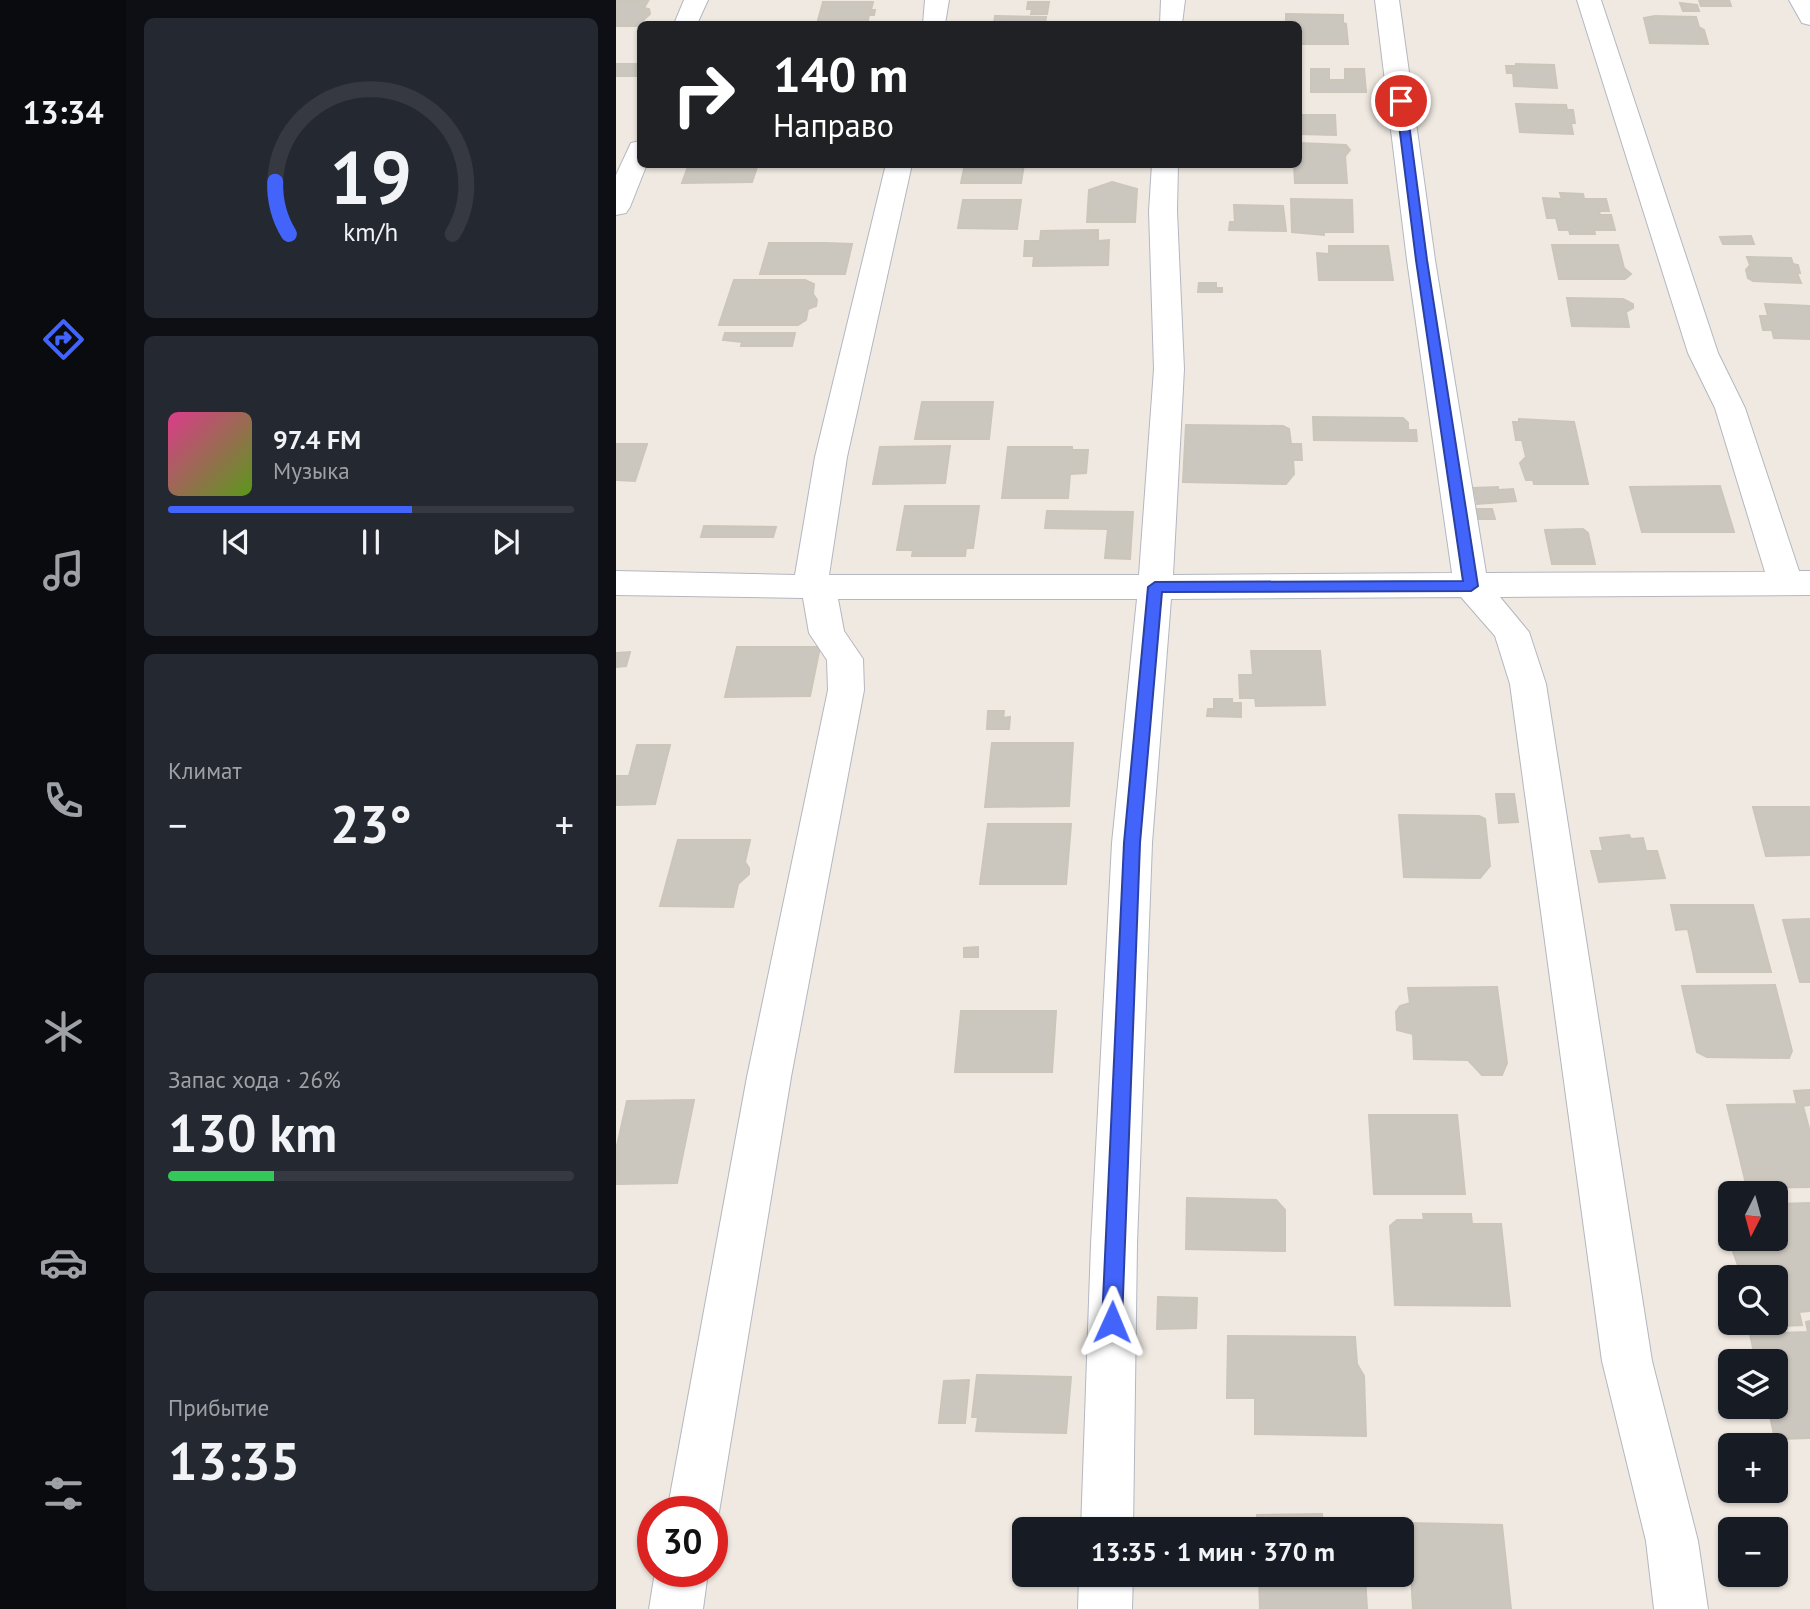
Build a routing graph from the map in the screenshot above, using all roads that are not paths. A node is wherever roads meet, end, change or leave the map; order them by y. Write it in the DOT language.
graph roads {
  1 [pos="696,0"];
  2 [pos="937,0"];
  3 [pos="1173,0"];
  4 [pos="1387,0"];
  5 [pos="1589,0"];
  6 [pos="1801,0"];
  7 [pos="1810,18"];
  8 [pos="688,21"];
  9 [pos="934,21"];
  10 [pos="1171,21"];
  11 [pos="637,156"];
  12 [pos="898,168"];
  13 [pos="1165,168"];
  14 [pos="616,207"];
  15 [pos="616,583"];
  16 [pos="1798,583"];
  17 [pos="1471,586"];
  18 [pos="814,587"];
  19 [pos="1155,587"];
  20 [pos="696,1496"];
  21 [pos="1107,1517"];
  22 [pos="680,1587"];
  23 [pos="1106,1587"];
  24 [pos="676,1609"];
  25 [pos="1105,1609"];
  26 [pos="1681,1609"];
  1 -- 8 [label="street"];
  2 -- 9 [label="street"];
  3 -- 10 [label="street"];
  4 -- 17 [label="street"];
  5 -- 16 [label="street"];
  6 -- 7 [label="street"];
  11 -- 14 [label="street"];
  12 -- 18 [label="street"];
  13 -- 19 [label="street"];
  15 -- 18 [label="street"];
  16 -- 17 [label="street"];
  17 -- 19 [label="street"];
  17 -- 26 [label="street"];
  18 -- 19 [label="street"];
  18 -- 20 [label="street"];
  19 -- 21 [label="street"];
  22 -- 24 [label="street"];
  23 -- 25 [label="street"];
}
